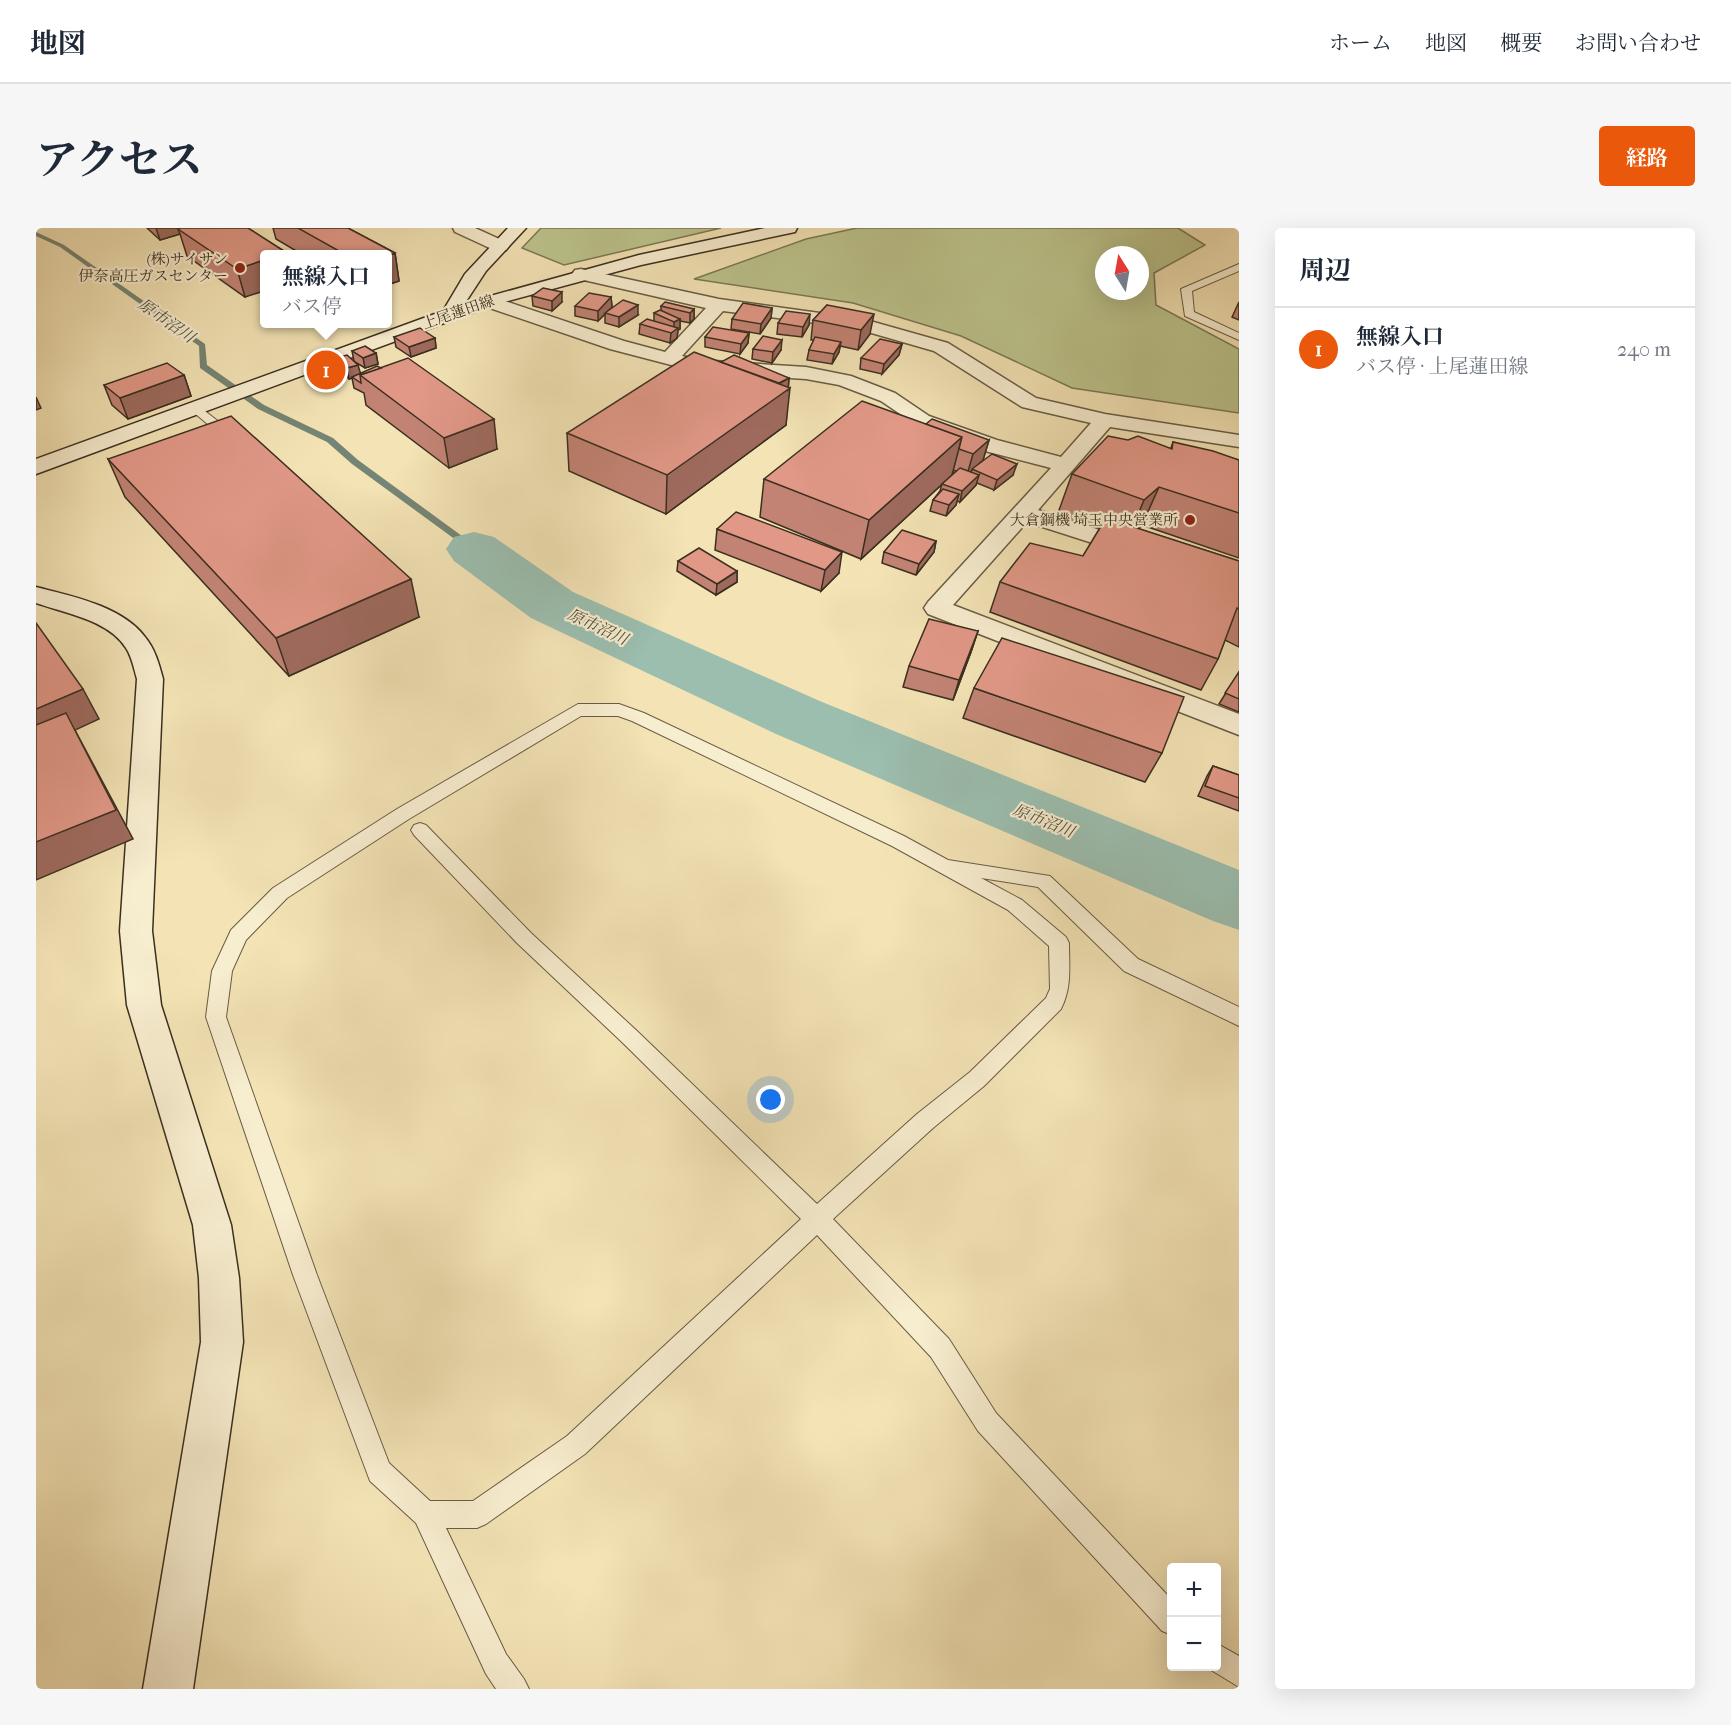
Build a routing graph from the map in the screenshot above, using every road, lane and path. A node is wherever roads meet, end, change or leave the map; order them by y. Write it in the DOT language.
graph roads {
  1 [pos="460,228"];
  2 [pos="518,228"];
  3 [pos="789,228"];
  4 [pos="500,246"];
  5 [pos="1239,267"];
  6 [pos="580,274"];
  7 [pos="487,301"];
  8 [pos="719,305"];
  9 [pos="451,313"];
  10 [pos="1239,337"];
  11 [pos="669,359"];
  12 [pos="196,408"];
  13 [pos="1105,420"];
  14 [pos="1239,441"];
  15 [pos="244,447"];
  16 [pos="1066,465"];
  17 [pos="36,467"];
  18 [pos="1023,513"];
  19 [pos="1159,556"];
  20 [pos="36,595"];
  21 [pos="1239,726"];
  22 [pos="420,830"];
  23 [pos="938,863"];
  24 [pos="1239,1017"];
  25 [pos="817,1219"];
  26 [pos="425,1514"];
  27 [pos="1168,1617"];
  28 [pos="1221,1660"];
  29 [pos="1239,1673"];
  30 [pos="168,1689"];
  31 [pos="514,1689"];
  1 -- 4 [label="street"];
  2 -- 4 [label="street"];
  3 -- 6 [label="street, 上尾蓮田線"];
  4 -- 9 [label="street"];
  5 -- 10 [label="lane"];
  6 -- 7 [label="street, 上尾蓮田線"];
  6 -- 8 [label="street"];
  7 -- 9 [label="street, 上尾蓮田線"];
  7 -- 11 [label="street"];
  8 -- 11 [label="street"];
  8 -- 13 [label="street"];
  9 -- 12 [label="street, 上尾蓮田線"];
  11 -- 16 [label="street"];
  12 -- 15 [label="lane"];
  12 -- 17 [label="street, 上尾蓮田線"];
  13 -- 14 [label="street"];
  13 -- 16 [label="street"];
  16 -- 18 [label="street"];
  18 -- 19 [label="street"];
  18 -- 21 [label="street"];
  20 -- 30 [label="street"];
  22 -- 25 [label="lane"];
  23 -- 24 [label="lane"];
  23 -- 25 [label="lane"];
  23 -- 26 [label="lane"];
  25 -- 26 [label="lane"];
  25 -- 27 [label="lane"];
  26 -- 31 [label="lane"];
  28 -- 29 [label="lane"];
}
